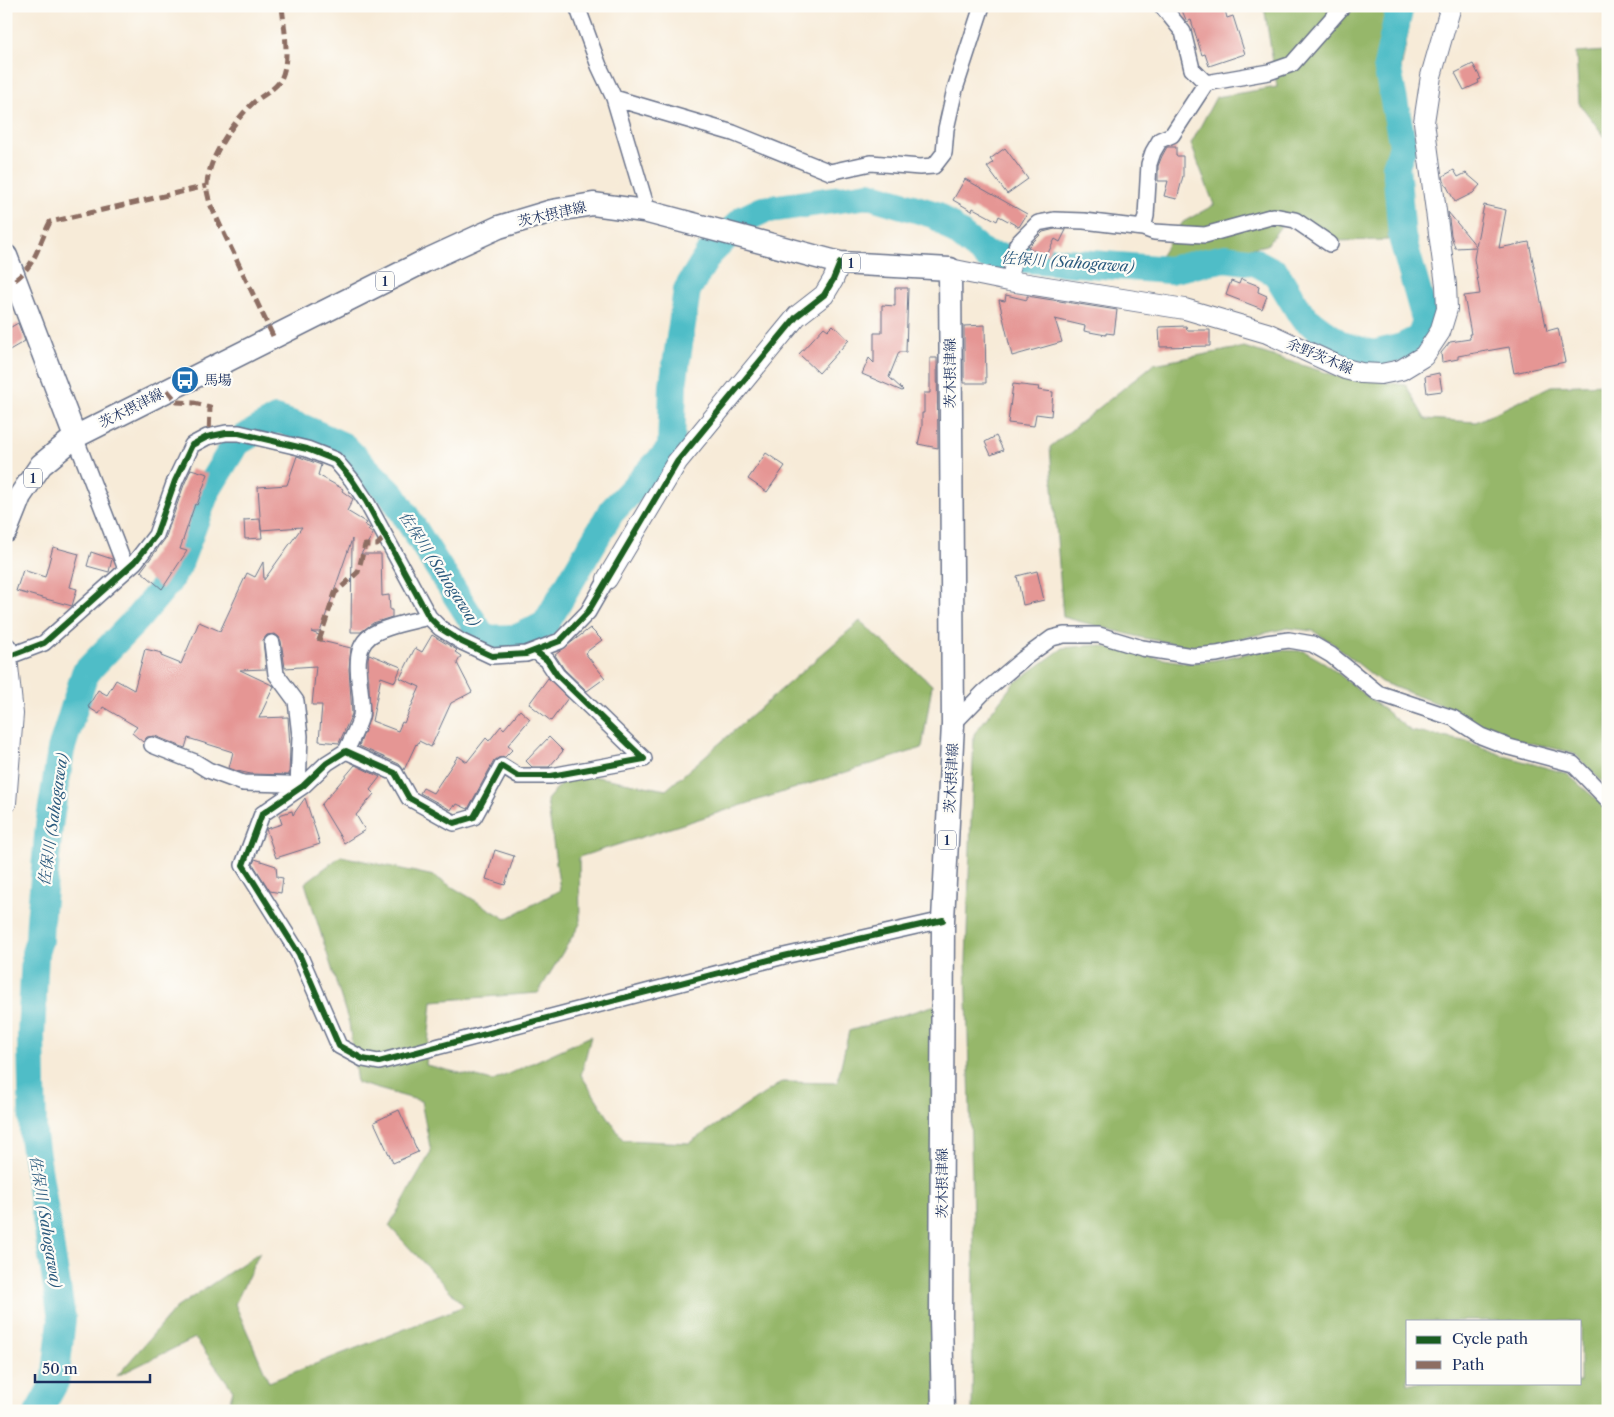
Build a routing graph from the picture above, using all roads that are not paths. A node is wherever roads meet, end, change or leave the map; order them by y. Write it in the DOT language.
graph roads {
  1 [pos="577,6"];
  2 [pos="982,6"];
  3 [pos="1162,6"];
  4 [pos="1343,6"];
  5 [pos="1451,6"];
  6 [pos="1206,83"];
  7 [pos="614,98"];
  8 [pos="644,212"];
  9 [pos="1143,228"];
  10 [pos="1330,244"];
  11 [pos="6,256"];
  12 [pos="840,262"];
  13 [pos="950,269"];
  14 [pos="1009,281"];
  15 [pos="75,437"];
  16 [pos="6,530"];
  17 [pos="126,569"];
  18 [pos="607,579"];
  19 [pos="429,617"];
  20 [pos="272,643"];
  21 [pos="535,651"];
  22 [pos="7,654"];
  23 [pos="953,724"];
  24 [pos="152,745"];
  25 [pos="346,751"];
  26 [pos="300,786"];
  27 [pos="1608,800"];
  28 [pos="6,804"];
  29 [pos="944,920"];
  30 [pos="943,1411"];
  1 -- 7 [label="street"];
  2 -- 7 [label="street"];
  3 -- 6 [label="street"];
  4 -- 6 [label="street"];
  5 -- 14 [label="main road, 余野茨木線"];
  6 -- 9 [label="street"];
  7 -- 8 [label="street"];
  8 -- 12 [label="main road, 茨木摂津線 / 1"];
  8 -- 15 [label="main road, 茨木摂津線 / 1"];
  9 -- 10 [label="street"];
  9 -- 14 [label="street"];
  11 -- 15 [label="main road"];
  12 -- 13 [label="main road, 茨木摂津線 / 1"];
  12 -- 18 [label="main road"];
  13 -- 14 [label="main road, 余野茨木線"];
  13 -- 23 [label="main road, 茨木摂津線 / 1"];
  15 -- 16 [label="main road, 茨木摂津線 / 1"];
  15 -- 17 [label="street"];
  17 -- 19 [label="street"];
  17 -- 22 [label="street"];
  18 -- 21 [label="street"];
  19 -- 21 [label="street"];
  19 -- 25 [label="street"];
  20 -- 26 [label="street"];
  21 -- 25 [label="street"];
  22 -- 28 [label="main road"];
  23 -- 27 [label="street"];
  23 -- 29 [label="main road, 茨木摂津線 / 1"];
  24 -- 26 [label="street"];
  25 -- 26 [label="street"];
  26 -- 29 [label="street"];
  29 -- 30 [label="main road, 茨木摂津線 / 1"];
}
